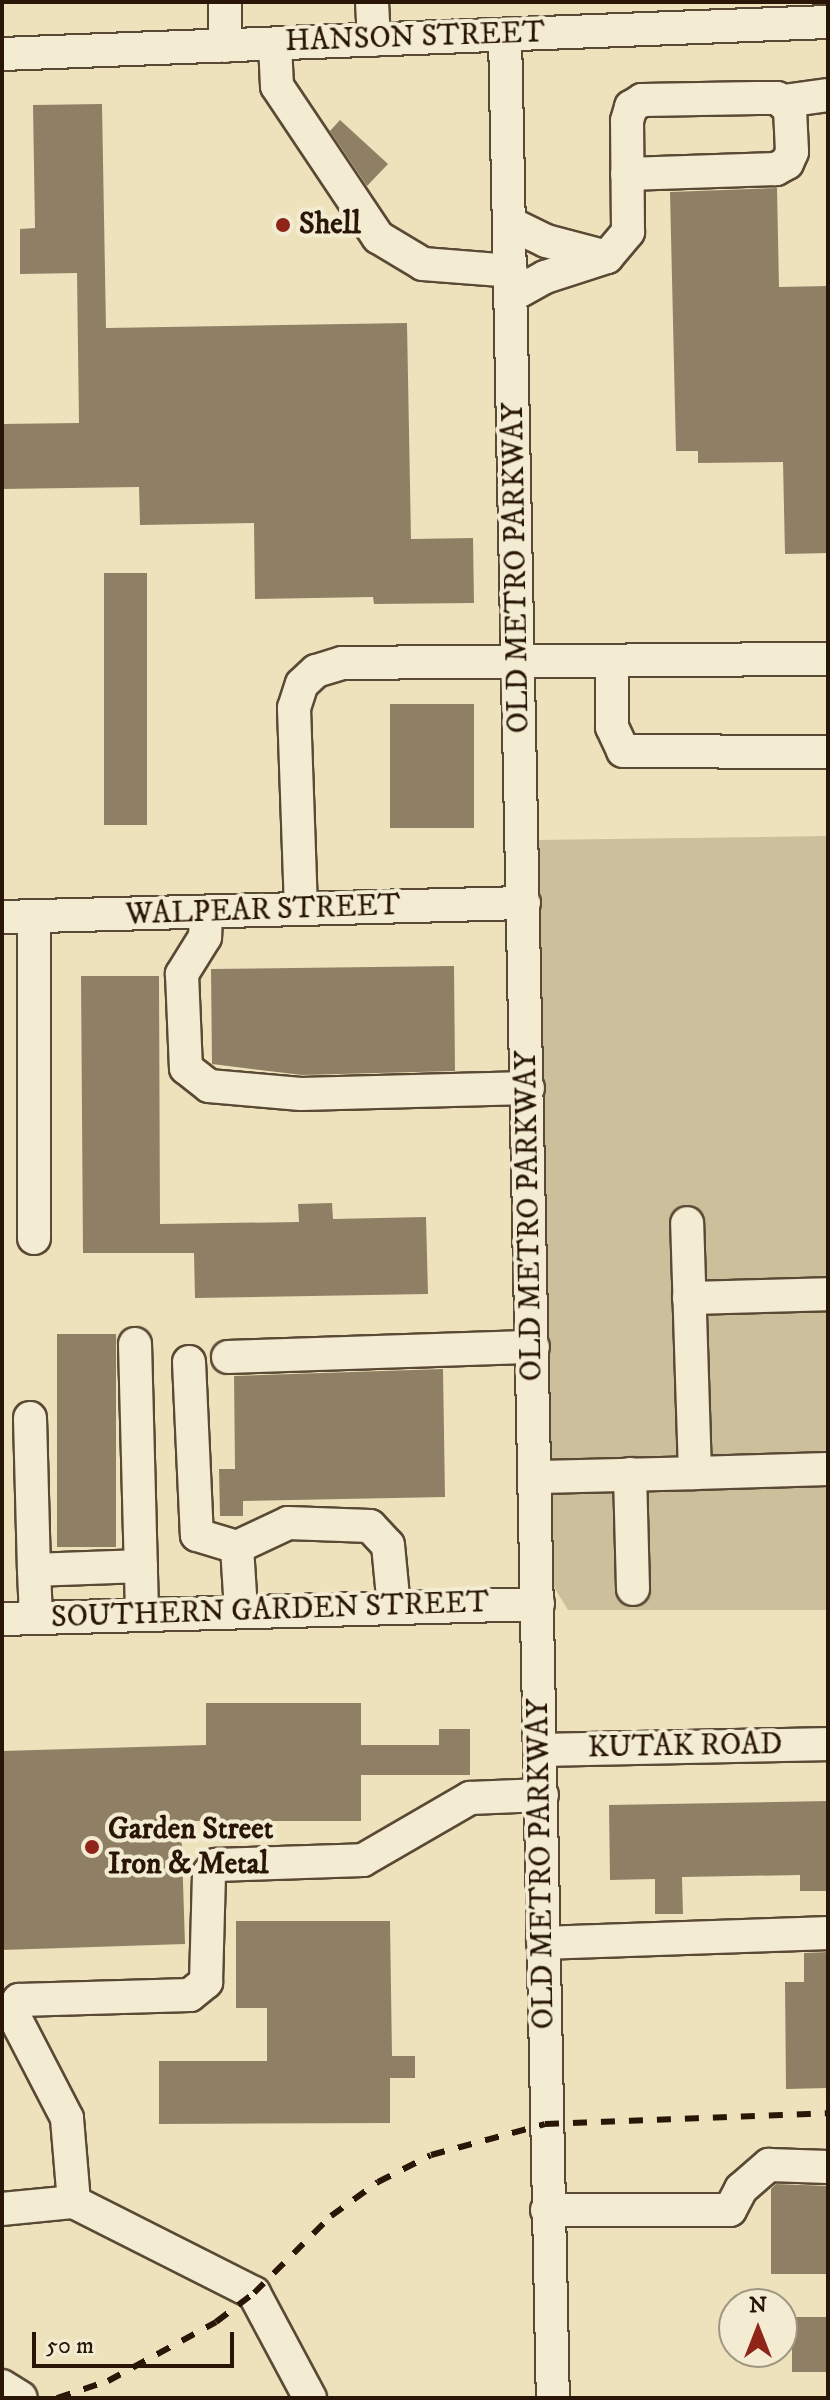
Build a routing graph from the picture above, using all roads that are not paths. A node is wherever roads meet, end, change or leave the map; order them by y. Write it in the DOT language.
graph roads {
  1 [pos="225,2"];
  2 [pos="372,2"];
  3 [pos="794,12"];
  4 [pos="828,22"];
  5 [pos="505,35"];
  6 [pos="374,40"];
  7 [pos="275,44"];
  8 [pos="225,46"];
  9 [pos="2,54"];
  10 [pos="828,95"];
  11 [pos="785,101"];
  12 [pos="627,174"];
  13 [pos="509,223"];
  14 [pos="607,257"];
  15 [pos="511,284"];
  16 [pos="828,659"];
  17 [pos="519,661"];
  18 [pos="612,661"];
  19 [pos="828,752"];
  20 [pos="524,903"];
  21 [pos="301,909"];
  22 [pos="206,912"];
  23 [pos="2,917"];
  24 [pos="34,917"];
  25 [pos="528,1088"];
  26 [pos="687,1223"];
  27 [pos="34,1238"];
  28 [pos="828,1294"];
  29 [pos="689,1298"];
  30 [pos="135,1344"];
  31 [pos="533,1347"];
  32 [pos="228,1357"];
  33 [pos="189,1362"];
  34 [pos="30,1418"];
  35 [pos="828,1469"];
  36 [pos="695,1473"];
  37 [pos="630,1474"];
  38 [pos="536,1477"];
  39 [pos="237,1547"];
  40 [pos="141,1566"];
  41 [pos="34,1570"];
  42 [pos="633,1589"];
  43 [pos="538,1604"];
  44 [pos="394,1607"];
  45 [pos="241,1611"];
  46 [pos="142,1615"];
  47 [pos="36,1618"];
  48 [pos="2,1619"];
  49 [pos="828,1744"];
  50 [pos="542,1750"];
  51 [pos="542,1795"];
  52 [pos="828,1933"];
  53 [pos="543,1943"];
  54 [pos="828,2167"];
  55 [pos="74,2202"];
  56 [pos="2,2209"];
  57 [pos="547,2210"];
  58 [pos="2,2386"];
  59 [pos="21,2398"];
  60 [pos="310,2398"];
  61 [pos="553,2398"];
  1 -- 8 [label="street"];
  2 -- 6 [label="street"];
  3 -- 4 [label="street, HANSON STREET"];
  3 -- 5 [label="street, HANSON STREET"];
  5 -- 6 [label="street, HANSON STREET"];
  5 -- 13 [label="street, OLD METRO PARKWAY"];
  6 -- 7 [label="street, HANSON STREET"];
  7 -- 8 [label="street, HANSON STREET"];
  7 -- 15 [label="street"];
  8 -- 9 [label="street, HANSON STREET"];
  10 -- 11 [label="street"];
  11 -- 12 [label="street"];
  11 -- 12 [label="street"];
  12 -- 14 [label="street"];
  13 -- 14 [label="street"];
  13 -- 15 [label="street, OLD METRO PARKWAY"];
  14 -- 15 [label="street"];
  15 -- 17 [label="street, OLD METRO PARKWAY"];
  16 -- 18 [label="street"];
  17 -- 18 [label="street"];
  17 -- 20 [label="street, OLD METRO PARKWAY"];
  17 -- 21 [label="street"];
  18 -- 19 [label="street"];
  20 -- 21 [label="street, WALPEAR STREET"];
  20 -- 25 [label="street, OLD METRO PARKWAY"];
  21 -- 22 [label="street, WALPEAR STREET"];
  22 -- 24 [label="street, WALPEAR STREET"];
  22 -- 25 [label="street"];
  23 -- 24 [label="street, WALPEAR STREET"];
  24 -- 27 [label="street"];
  25 -- 31 [label="street, OLD METRO PARKWAY"];
  26 -- 29 [label="street"];
  28 -- 29 [label="street"];
  29 -- 36 [label="street"];
  30 -- 40 [label="street"];
  31 -- 32 [label="street"];
  31 -- 38 [label="street, OLD METRO PARKWAY"];
  33 -- 39 [label="street"];
  34 -- 41 [label="street"];
  35 -- 36 [label="street"];
  36 -- 37 [label="street"];
  37 -- 38 [label="street"];
  37 -- 42 [label="street"];
  38 -- 43 [label="street, OLD METRO PARKWAY"];
  39 -- 44 [label="street"];
  39 -- 45 [label="street"];
  40 -- 41 [label="street"];
  40 -- 46 [label="street"];
  41 -- 47 [label="street"];
  43 -- 44 [label="street, SOUTHERN GARDEN STREET"];
  43 -- 50 [label="street, OLD METRO PARKWAY"];
  44 -- 45 [label="street, SOUTHERN GARDEN STREET"];
  45 -- 46 [label="street, SOUTHERN GARDEN STREET"];
  46 -- 47 [label="street, SOUTHERN GARDEN STREET"];
  47 -- 48 [label="street, SOUTHERN GARDEN STREET"];
  49 -- 50 [label="street, KUTAK ROAD"];
  50 -- 51 [label="street, OLD METRO PARKWAY"];
  51 -- 53 [label="street, OLD METRO PARKWAY"];
  51 -- 55 [label="street"];
  52 -- 53 [label="street"];
  53 -- 57 [label="street, OLD METRO PARKWAY"];
  54 -- 57 [label="street"];
  55 -- 56 [label="street"];
  55 -- 60 [label="street"];
  57 -- 61 [label="street, OLD METRO PARKWAY"];
  58 -- 59 [label="street"];
}
